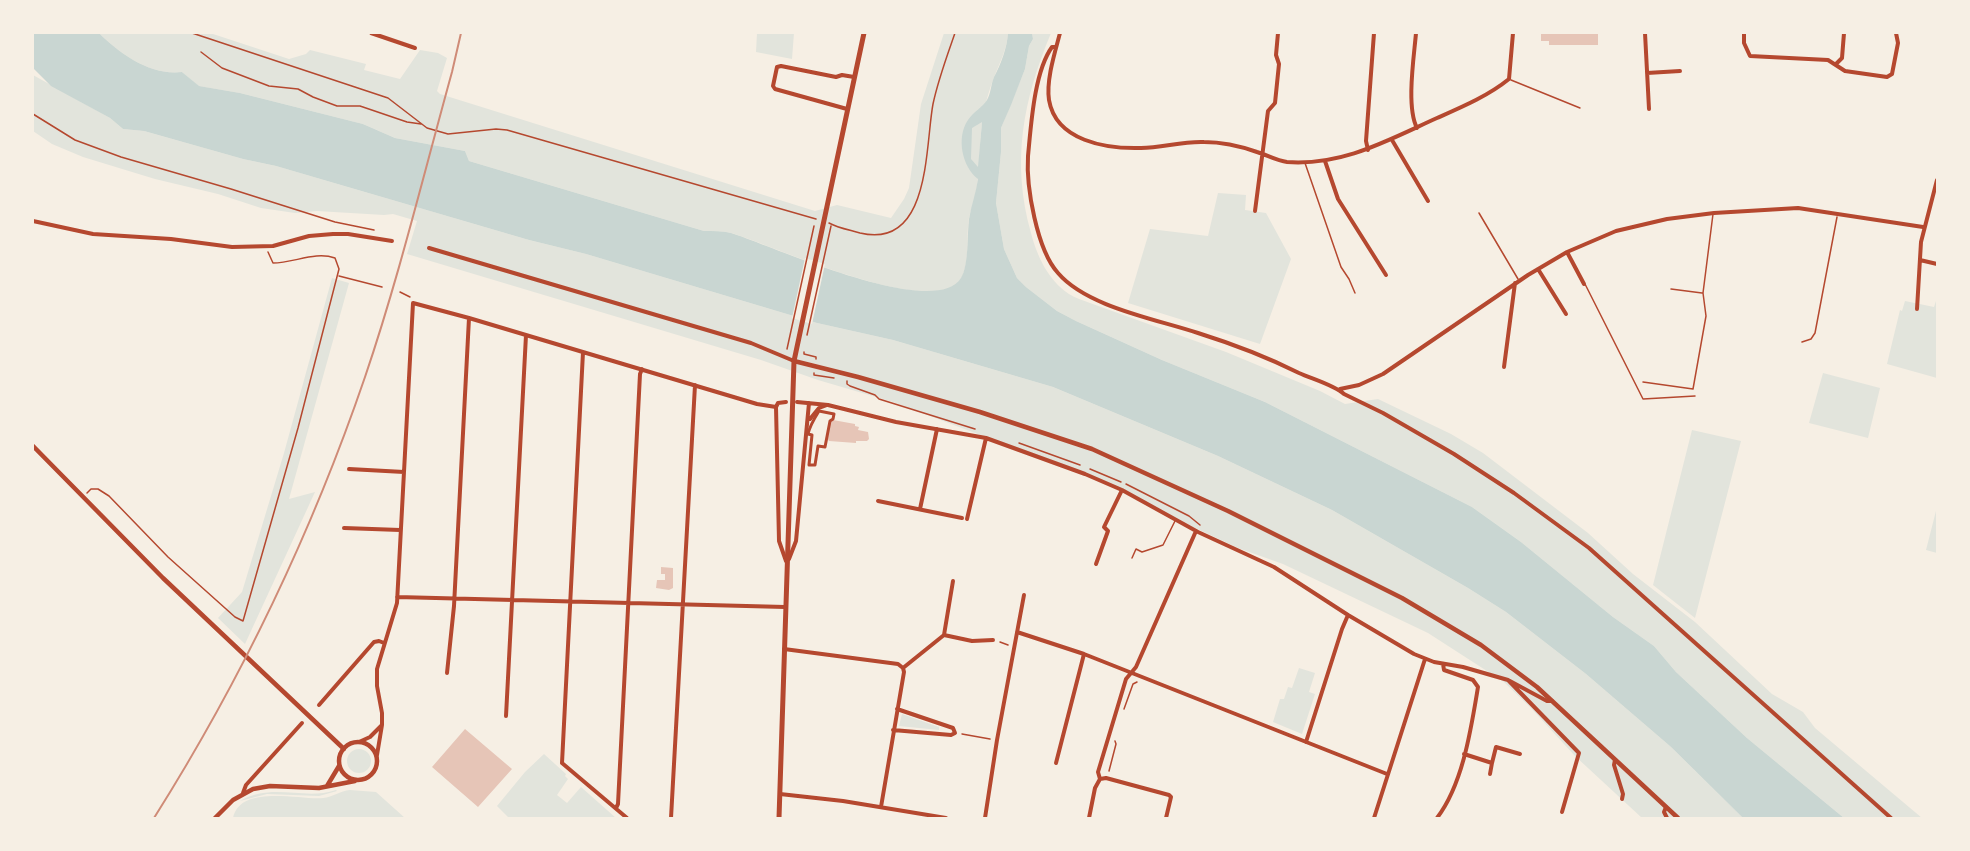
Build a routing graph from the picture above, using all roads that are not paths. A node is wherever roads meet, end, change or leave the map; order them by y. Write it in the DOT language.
graph roads {
  1 [pos="371,33"];
  2 [pos="864,33"];
  3 [pos="1060,33"];
  4 [pos="1278,33"];
  5 [pos="1374,33"];
  6 [pos="1416,33"];
  7 [pos="1513,33"];
  8 [pos="1645,33"];
  9 [pos="1744,33"];
  10 [pos="1844,33"];
  11 [pos="1896,33"];
  12 [pos="1056,46"];
  13 [pos="415,48"];
  14 [pos="1836,64"];
  15 [pos="1680,71"];
  16 [pos="1647,73"];
  17 [pos="854,77"];
  18 [pos="1509,79"];
  19 [pos="1580,108"];
  20 [pos="847,109"];
  21 [pos="1649,110"];
  22 [pos="1417,128"];
  23 [pos="1392,140"];
  24 [pos="1368,150"];
  25 [pos="1262,154"];
  26 [pos="1325,161"];
  27 [pos="1305,162"];
  28 [pos="1937,180"];
  29 [pos="1428,201"];
  30 [pos="1255,210"];
  31 [pos="1479,213"];
  32 [pos="1713,213"];
  33 [pos="1837,213"];
  34 [pos="33,221"];
  35 [pos="1923,227"];
  36 [pos="392,241"];
  37 [pos="429,248"];
  38 [pos="1567,252"];
  39 [pos="1920,260"];
  40 [pos="1937,264"];
  41 [pos="1538,268"];
  42 [pos="1386,274"];
  43 [pos="1517,282"];
  44 [pos="1584,284"];
  45 [pos="1671,289"];
  46 [pos="1354,293"];
  47 [pos="1703,293"];
  48 [pos="1917,309"];
  49 [pos="1566,314"];
  50 [pos="469,318"];
  51 [pos="526,334"];
  52 [pos="1802,342"];
  53 [pos="583,352"];
  54 [pos="794,361"];
  55 [pos="1504,367"];
  56 [pos="642,369"];
  57 [pos="1643,382"];
  58 [pos="695,385"];
  59 [pos="1340,389"];
  60 [pos="1695,396"];
  61 [pos="786,402"];
  62 [pos="797,402"];
  63 [pos="809,403"];
  64 [pos="828,405"];
  65 [pos="776,407"];
  66 [pos="809,420"];
  67 [pos="937,429"];
  68 [pos="986,438"];
  69 [pos="33,446"];
  70 [pos="815,465"];
  71 [pos="349,469"];
  72 [pos="404,472"];
  73 [pos="1122,490"];
  74 [pos="878,501"];
  75 [pos="920,509"];
  76 [pos="1176,520"];
  77 [pos="344,528"];
  78 [pos="400,530"];
  79 [pos="1196,531"];
  80 [pos="1132,558"];
  81 [pos="787,562"];
  82 [pos="1096,564"];
  83 [pos="953,581"];
  84 [pos="1024,595"];
  85 [pos="397,597"];
  86 [pos="454,600"];
  87 [pos="512,601"];
  88 [pos="571,602"];
  89 [pos="629,603"];
  90 [pos="684,604"];
  91 [pos="785,607"];
  92 [pos="1348,615"];
  93 [pos="1017,632"];
  94 [pos="944,635"];
  95 [pos="993,640"];
  96 [pos="384,643"];
  97 [pos="784,649"];
  98 [pos="1084,654"];
  99 [pos="1425,659"];
  100 [pos="1443,664"];
  101 [pos="903,668"];
  102 [pos="447,673"];
  103 [pos="1131,673"];
  104 [pos="1508,680"];
  105 [pos="1553,700"];
  106 [pos="320,705"];
  107 [pos="897,709"];
  108 [pos="506,716"];
  109 [pos="302,723"];
  110 [pos="382,725"];
  111 [pos="893,730"];
  112 [pos="359,742"];
  113 [pos="1306,742"];
  114 [pos="344,749"];
  115 [pos="1464,754"];
  116 [pos="1520,754"];
  117 [pos="376,755"];
  118 [pos="1616,758"];
  119 [pos="1492,763"];
  120 [pos="1056,764"];
  121 [pos="339,766"];
  122 [pos="1387,774"];
  123 [pos="1490,774"];
  124 [pos="1101,779"];
  125 [pos="355,781"];
  126 [pos="327,786"];
  127 [pos="243,793"];
  128 [pos="780,794"];
  129 [pos="1622,799"];
  130 [pos="881,807"];
  131 [pos="1666,807"];
  132 [pos="615,808"];
  133 [pos="1562,812"];
  134 [pos="938,817"];
  135 [pos="215,818"];
  136 [pos="627,818"];
  137 [pos="671,818"];
  138 [pos="779,818"];
  139 [pos="946,818"];
  140 [pos="985,818"];
  141 [pos="1089,818"];
  142 [pos="1166,818"];
  143 [pos="1374,818"];
  144 [pos="1437,818"];
  145 [pos="1667,818"];
  146 [pos="1678,818"];
  147 [pos="1891,818"];
  1 -- 13 [label="street"];
  2 -- 17 [label="main road"];
  3 -- 12 [label="street"];
  4 -- 25 [label="street"];
  5 -- 24 [label="street"];
  6 -- 22 [label="street"];
  7 -- 18 [label="street"];
  8 -- 16 [label="street"];
  9 -- 14 [label="street"];
  10 -- 14 [label="street"];
  11 -- 14 [label="street"];
  12 -- 25 [label="street"];
  12 -- 59 [label="street"];
  15 -- 16 [label="street"];
  16 -- 21 [label="street"];
  17 -- 20 [label="main road"];
  17 -- 20 [label="street"];
  18 -- 19 [label="lane"];
  18 -- 22 [label="street"];
  20 -- 54 [label="main road"];
  22 -- 23 [label="street"];
  23 -- 24 [label="street"];
  23 -- 29 [label="street"];
  24 -- 26 [label="street"];
  25 -- 27 [label="street"];
  25 -- 30 [label="street"];
  26 -- 27 [label="street"];
  26 -- 42 [label="street"];
  27 -- 46 [label="lane"];
  28 -- 35 [label="street"];
  31 -- 43 [label="lane"];
  32 -- 33 [label="street"];
  32 -- 38 [label="street"];
  32 -- 47 [label="lane"];
  33 -- 35 [label="street"];
  33 -- 52 [label="lane"];
  34 -- 36 [label="street"];
  35 -- 39 [label="street"];
  37 -- 54 [label="street"];
  38 -- 41 [label="street"];
  38 -- 44 [label="street"];
  39 -- 40 [label="street"];
  39 -- 48 [label="street"];
  41 -- 43 [label="street"];
  41 -- 49 [label="street"];
  43 -- 55 [label="street"];
  43 -- 59 [label="street"];
  44 -- 60 [label="lane"];
  45 -- 47 [label="lane"];
  47 -- 57 [label="lane"];
  50 -- 51 [label="street"];
  50 -- 72 [label="street"];
  50 -- 86 [label="street"];
  51 -- 53 [label="street"];
  51 -- 87 [label="street"];
  53 -- 56 [label="street"];
  53 -- 88 [label="street"];
  54 -- 81 [label="main road"];
  54 -- 105 [label="street"];
  56 -- 58 [label="street"];
  56 -- 89 [label="street"];
  58 -- 65 [label="street"];
  58 -- 90 [label="street"];
  59 -- 147 [label="street"];
  61 -- 65 [label="street"];
  62 -- 63 [label="street"];
  63 -- 64 [label="street"];
  63 -- 66 [label="street"];
  64 -- 66 [label="street"];
  64 -- 67 [label="street"];
  65 -- 81 [label="street"];
  66 -- 81 [label="street"];
  67 -- 68 [label="street"];
  67 -- 75 [label="street"];
  68 -- 73 [label="street"];
  68 -- 75 [label="street"];
  69 -- 114 [label="street"];
  70 -- 70 [label="street"];
  71 -- 72 [label="street"];
  72 -- 78 [label="street"];
  73 -- 76 [label="street"];
  73 -- 82 [label="street"];
  74 -- 75 [label="street"];
  76 -- 79 [label="street"];
  76 -- 80 [label="lane"];
  77 -- 78 [label="street"];
  78 -- 85 [label="street"];
  79 -- 92 [label="street"];
  79 -- 103 [label="street"];
  81 -- 91 [label="main road"];
  83 -- 94 [label="street"];
  84 -- 93 [label="street"];
  85 -- 86 [label="street"];
  85 -- 96 [label="street"];
  86 -- 87 [label="street"];
  86 -- 102 [label="street"];
  87 -- 88 [label="street"];
  87 -- 108 [label="street"];
  88 -- 89 [label="street"];
  88 -- 132 [label="street"];
  89 -- 90 [label="street"];
  89 -- 132 [label="street"];
  90 -- 91 [label="street"];
  90 -- 137 [label="street"];
  91 -- 97 [label="main road"];
  92 -- 99 [label="street"];
  92 -- 113 [label="street"];
  93 -- 98 [label="street"];
  93 -- 140 [label="street"];
  94 -- 95 [label="street"];
  94 -- 101 [label="street"];
  96 -- 106 [label="street"];
  96 -- 110 [label="street"];
  97 -- 101 [label="street"];
  97 -- 128 [label="main road"];
  98 -- 103 [label="street"];
  98 -- 120 [label="street"];
  99 -- 100 [label="street"];
  99 -- 122 [label="street"];
  100 -- 104 [label="street"];
  100 -- 115 [label="street"];
  101 -- 107 [label="street"];
  103 -- 113 [label="street"];
  103 -- 124 [label="street"];
  104 -- 105 [label="street"];
  104 -- 133 [label="street"];
  105 -- 118 [label="street"];
  107 -- 111 [label="street"];
  107 -- 111 [label="street"];
  109 -- 127 [label="street"];
  110 -- 112 [label="street"];
  110 -- 117 [label="street"];
  111 -- 130 [label="street"];
  112 -- 114 [label="street"];
  112 -- 117 [label="street"];
  113 -- 122 [label="street"];
  114 -- 121 [label="street"];
  115 -- 119 [label="street"];
  115 -- 144 [label="street"];
  116 -- 119 [label="street"];
  117 -- 125 [label="street"];
  118 -- 129 [label="street"];
  118 -- 131 [label="street"];
  119 -- 123 [label="street"];
  121 -- 125 [label="street"];
  121 -- 126 [label="street"];
  122 -- 143 [label="street"];
  124 -- 141 [label="street"];
  124 -- 142 [label="street"];
  125 -- 126 [label="street"];
  126 -- 127 [label="street"];
  127 -- 135 [label="street"];
  128 -- 130 [label="street"];
  128 -- 138 [label="main road"];
  130 -- 134 [label="street"];
  131 -- 145 [label="street"];
  131 -- 146 [label="street"];
  132 -- 136 [label="street"];
  134 -- 139 [label="street"];
}
